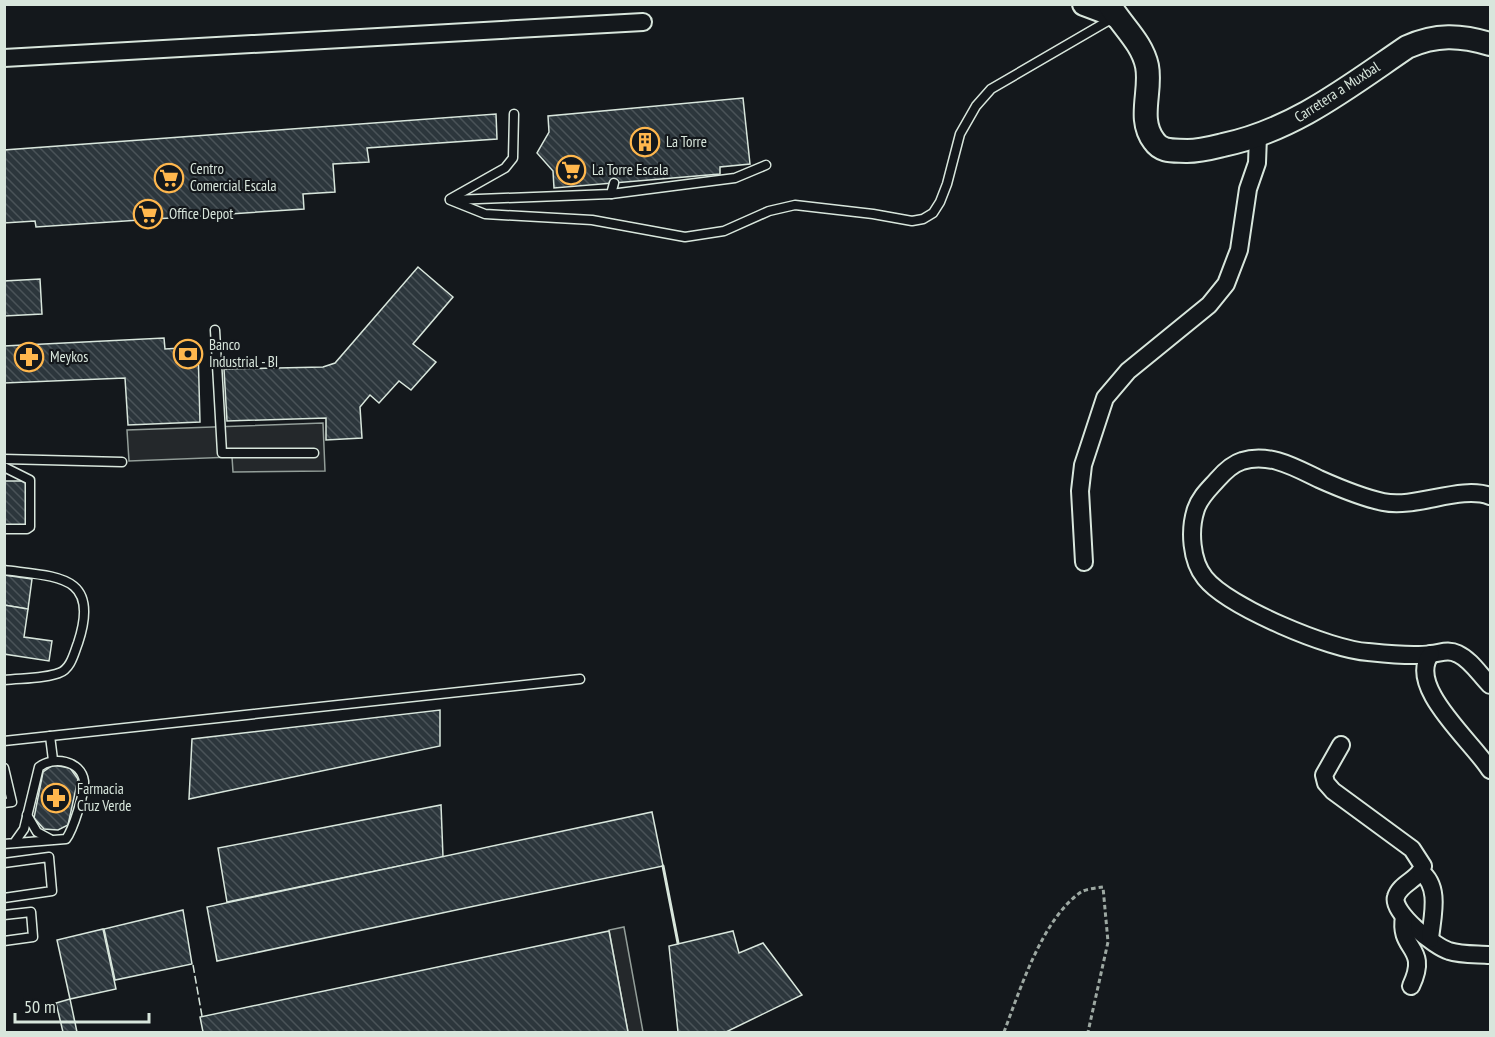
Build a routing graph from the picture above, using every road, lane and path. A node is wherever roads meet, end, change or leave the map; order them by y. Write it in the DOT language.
graph roads {
  1 [pos="1084,4"];
  2 [pos="1112,10"];
  3 [pos="643,22"];
  4 [pos="1491,44"];
  5 [pos="4,58"];
  6 [pos="514,114"];
  7 [pos="1258,136"];
  8 [pos="766,165"];
  9 [pos="614,183"];
  10 [pos="611,194"];
  11 [pos="450,200"];
  12 [pos="215,330"];
  13 [pos="314,453"];
  14 [pos="4,459"];
  15 [pos="122,462"];
  16 [pos="4,467"];
  17 [pos="1491,496"];
  18 [pos="4,529"];
  19 [pos="1084,562"];
  20 [pos="4,570"];
  21 [pos="1431,654"];
  22 [pos="580,679"];
  23 [pos="4,680"];
  24 [pos="1491,685"];
  25 [pos="50,736"];
  26 [pos="4,741"];
  27 [pos="1341,745"];
  28 [pos="52,760"];
  29 [pos="4,768"];
  30 [pos="1491,770"];
  31 [pos="8,802"];
  32 [pos="27,815"];
  33 [pos="56,841"];
  34 [pos="9,844"];
  35 [pos="4,863"];
  36 [pos="1421,872"];
  37 [pos="4,898"];
  38 [pos="4,915"];
  39 [pos="1404,917"];
  40 [pos="1431,939"];
  41 [pos="4,941"];
  42 [pos="1491,955"];
  43 [pos="1410,986"];
  44 [pos="1004,1032"];
  45 [pos="1088,1032"];
  1 -- 2 [label="street"];
  2 -- 7 [label="street, Carretera a Muxbal"];
  2 -- 11 [label="lane"];
  3 -- 5 [label="street"];
  4 -- 7 [label="street, Carretera a Muxbal"];
  6 -- 11 [label="lane"];
  7 -- 19 [label="street"];
  8 -- 10 [label="lane"];
  9 -- 10 [label="lane"];
  10 -- 11 [label="lane"];
  12 -- 13 [label="lane"];
  14 -- 15 [label="lane"];
  16 -- 18 [label="lane"];
  17 -- 21 [label="street"];
  20 -- 23 [label="lane"];
  21 -- 24 [label="street"];
  21 -- 30 [label="street"];
  22 -- 25 [label="lane"];
  25 -- 26 [label="lane"];
  25 -- 28 [label="lane"];
  27 -- 36 [label="street"];
  28 -- 32 [label="lane"];
  28 -- 33 [label="lane"];
  29 -- 31 [label="lane"];
  32 -- 33 [label="lane"];
  32 -- 34 [label="lane"];
  33 -- 34 [label="lane"];
  35 -- 37 [label="lane"];
  36 -- 39 [label="street"];
  36 -- 40 [label="street"];
  38 -- 41 [label="lane"];
  39 -- 40 [label="street"];
  39 -- 43 [label="street"];
  40 -- 42 [label="street"];
  44 -- 45 [label="path"];
}
